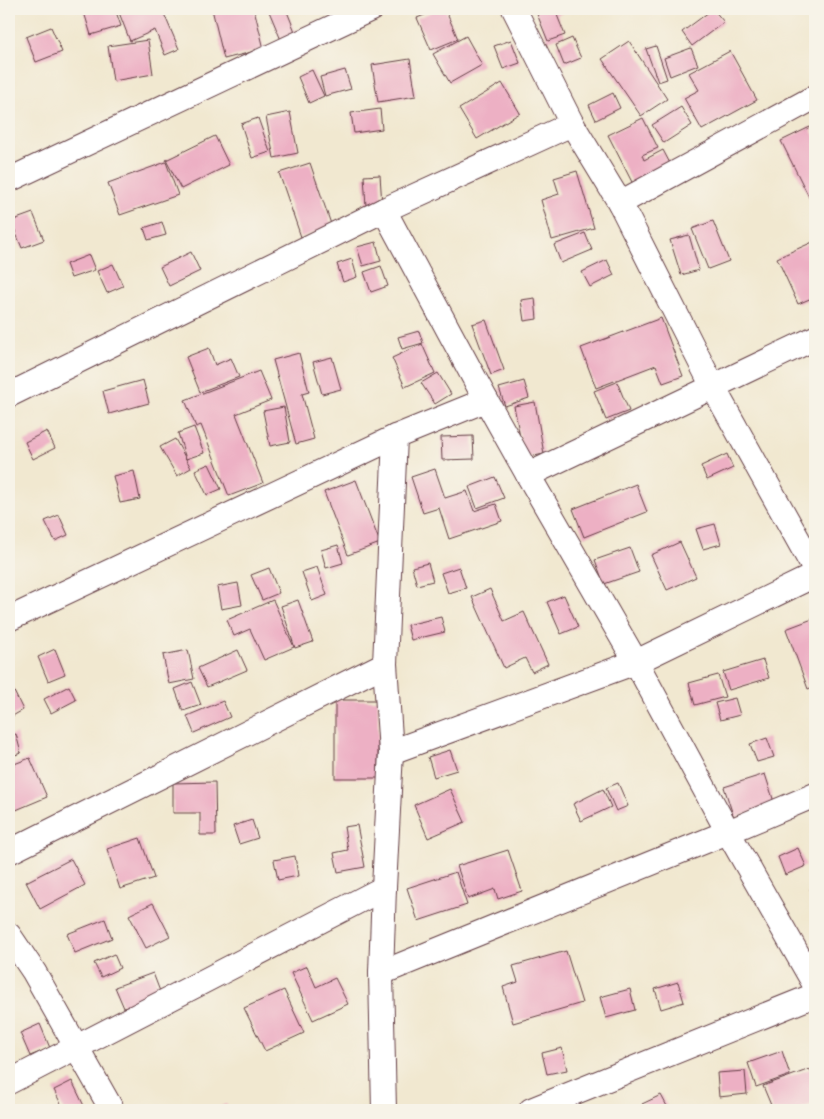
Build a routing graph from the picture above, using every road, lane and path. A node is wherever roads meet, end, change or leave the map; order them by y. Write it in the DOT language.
graph roads {
  1 [pos="371,9"];
  2 [pos="514,9"];
  3 [pos="815,97"];
  4 [pos="572,124"];
  5 [pos="9,180"];
  6 [pos="620,203"];
  7 [pos="384,210"];
  8 [pos="815,338"];
  9 [pos="713,387"];
  10 [pos="9,395"];
  11 [pos="486,400"];
  12 [pos="395,437"];
  13 [pos="528,475"];
  14 [pos="815,570"];
  15 [pos="815,575"];
  16 [pos="9,619"];
  17 [pos="636,662"];
  18 [pos="385,664"];
  19 [pos="391,752"];
  20 [pos="815,795"];
  21 [pos="728,832"];
  22 [pos="9,852"];
  23 [pos="384,888"];
  24 [pos="9,935"];
  25 [pos="381,973"];
  26 [pos="815,985"];
  27 [pos="815,996"];
  28 [pos="76,1048"];
  29 [pos="9,1082"];
  30 [pos="112,1110"];
  31 [pos="384,1110"];
  32 [pos="531,1110"];
  1 -- 5 [label="street"];
  2 -- 4 [label="street"];
  3 -- 6 [label="street"];
  4 -- 6 [label="street"];
  4 -- 7 [label="street"];
  6 -- 9 [label="street"];
  7 -- 10 [label="street"];
  7 -- 11 [label="street"];
  8 -- 9 [label="street"];
  9 -- 13 [label="street"];
  9 -- 14 [label="street"];
  11 -- 12 [label="street"];
  11 -- 13 [label="street"];
  12 -- 16 [label="street"];
  12 -- 18 [label="street"];
  13 -- 17 [label="street"];
  15 -- 17 [label="street"];
  17 -- 19 [label="street"];
  17 -- 21 [label="street"];
  18 -- 19 [label="street"];
  18 -- 22 [label="street"];
  19 -- 23 [label="street"];
  20 -- 21 [label="street"];
  21 -- 25 [label="street"];
  21 -- 26 [label="street"];
  23 -- 25 [label="street"];
  23 -- 28 [label="street"];
  24 -- 28 [label="street"];
  25 -- 31 [label="street"];
  27 -- 32 [label="street"];
  28 -- 29 [label="street"];
  28 -- 30 [label="street"];
}
